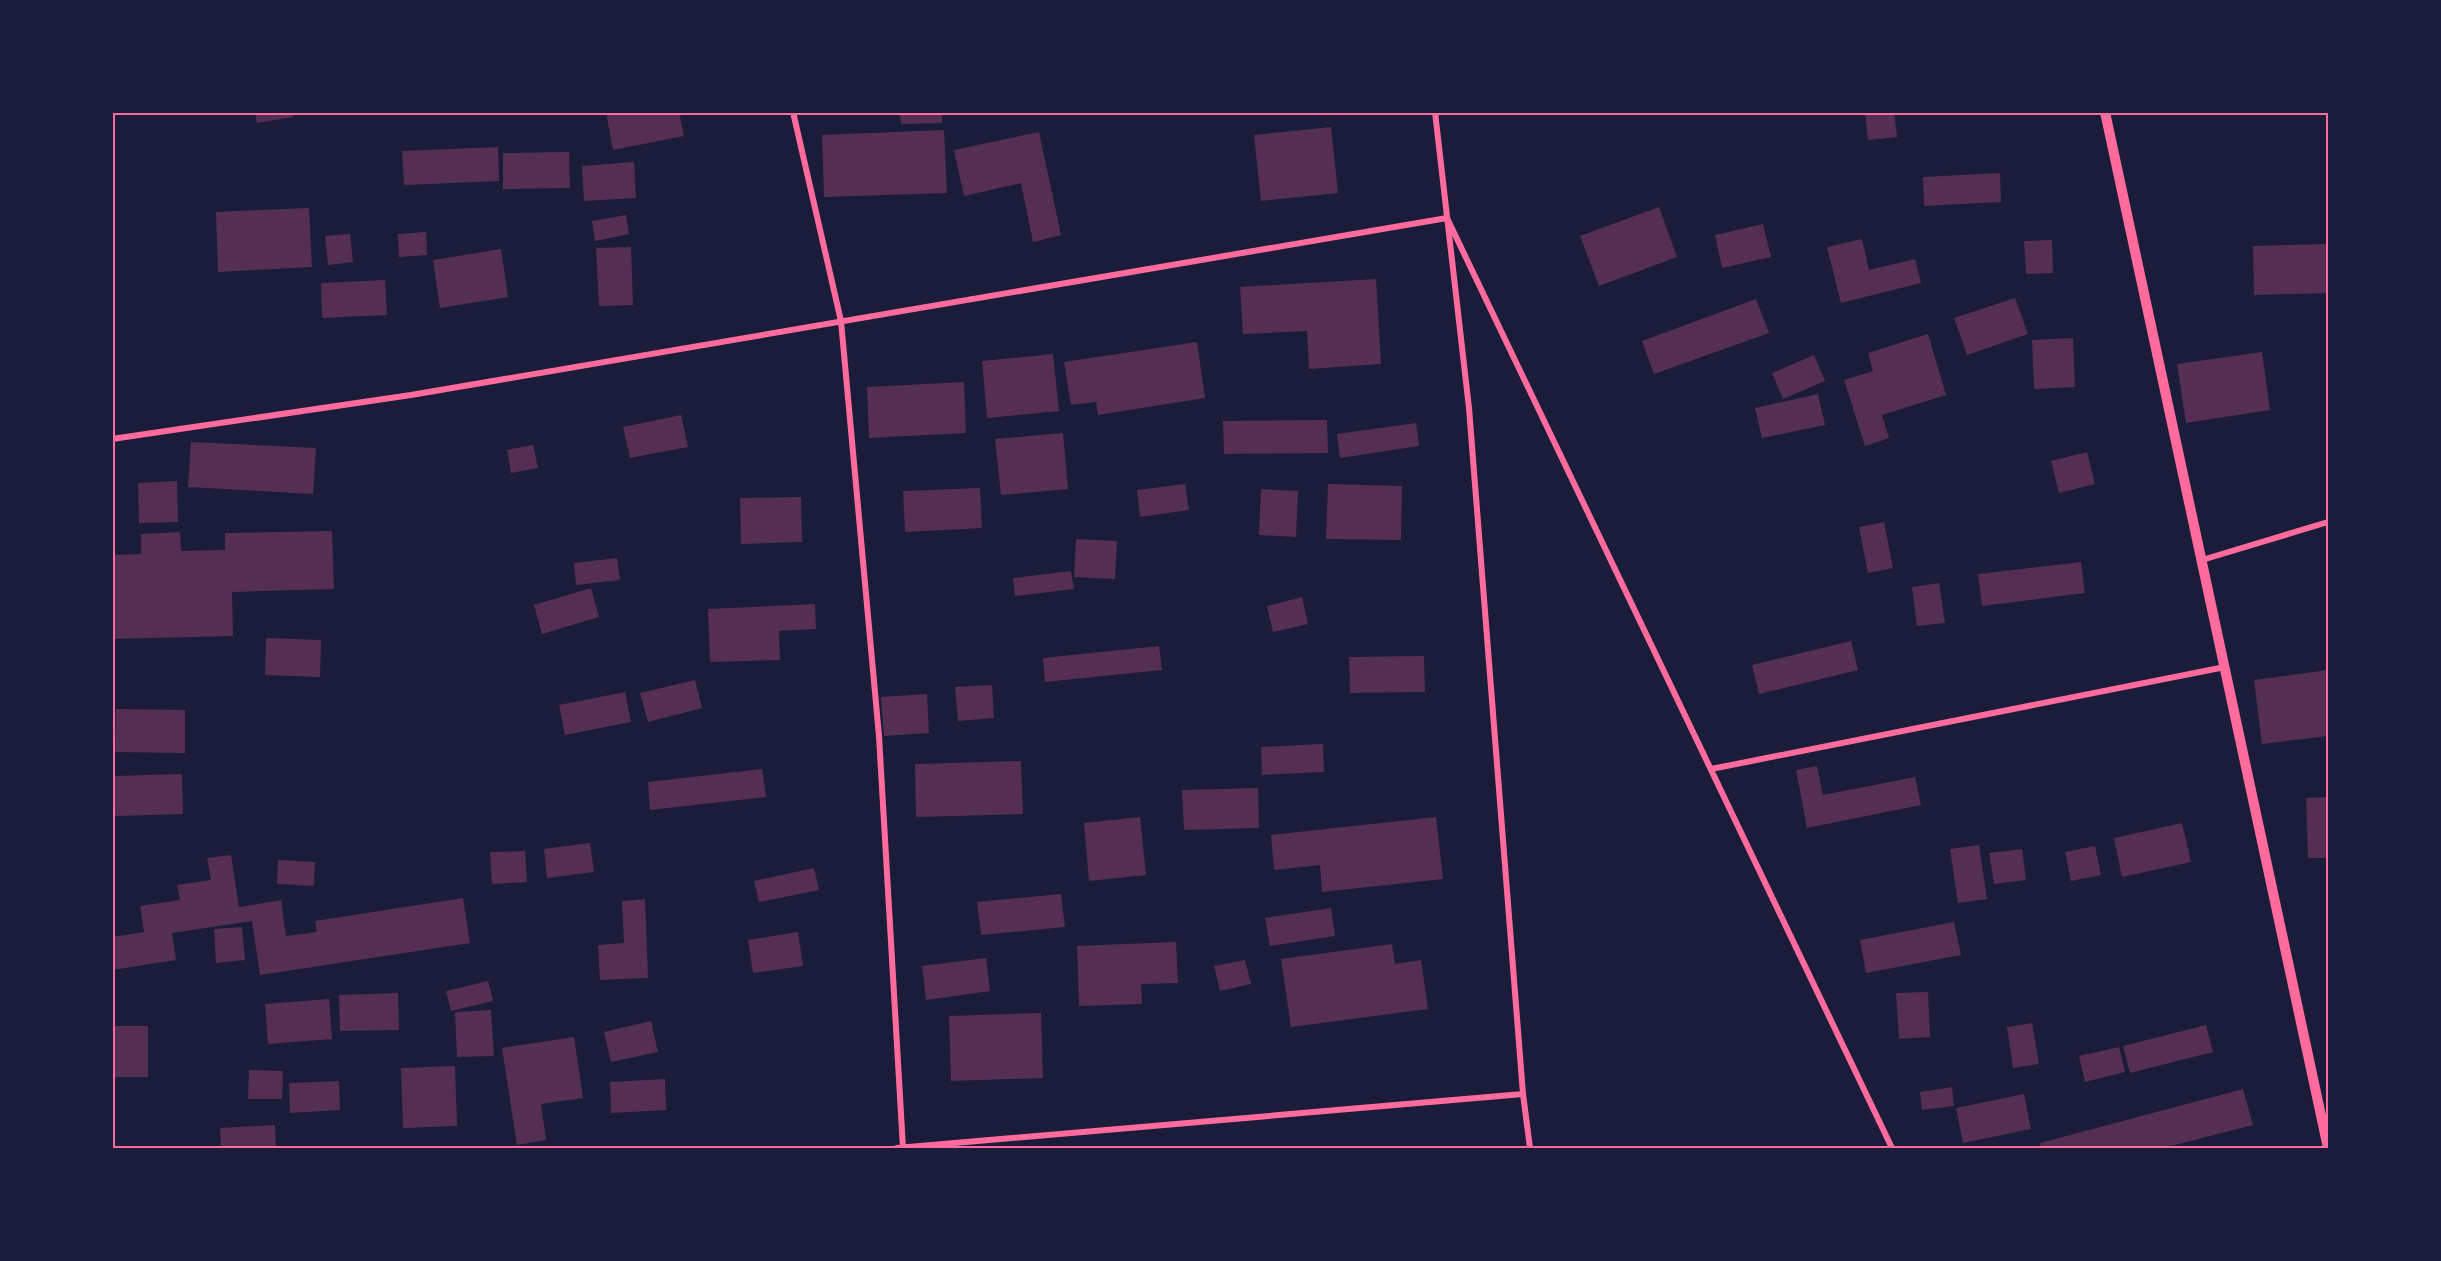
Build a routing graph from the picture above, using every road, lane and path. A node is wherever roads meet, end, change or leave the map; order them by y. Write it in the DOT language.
graph roads {
  1 [pos="793,112"];
  2 [pos="1435,112"];
  3 [pos="2105,112"];
  4 [pos="1447,218"];
  5 [pos="842,321"];
  6 [pos="112,439"];
  7 [pos="2328,522"];
  8 [pos="2202,560"];
  9 [pos="2225,667"];
  10 [pos="1711,769"];
  11 [pos="1523,1094"];
  12 [pos="903,1148"];
  13 [pos="897,1149"];
  14 [pos="1530,1149"];
  15 [pos="1892,1149"];
  16 [pos="2328,1149"];
  1 -- 5 [label="street"];
  2 -- 4 [label="street"];
  3 -- 8 [label="street"];
  4 -- 5 [label="street"];
  4 -- 10 [label="street"];
  4 -- 11 [label="street"];
  5 -- 6 [label="street"];
  5 -- 12 [label="street"];
  7 -- 8 [label="street"];
  8 -- 9 [label="street"];
  9 -- 10 [label="street"];
  9 -- 16 [label="street"];
  10 -- 15 [label="street"];
  11 -- 12 [label="street"];
  11 -- 14 [label="street"];
  12 -- 13 [label="street"];
}
